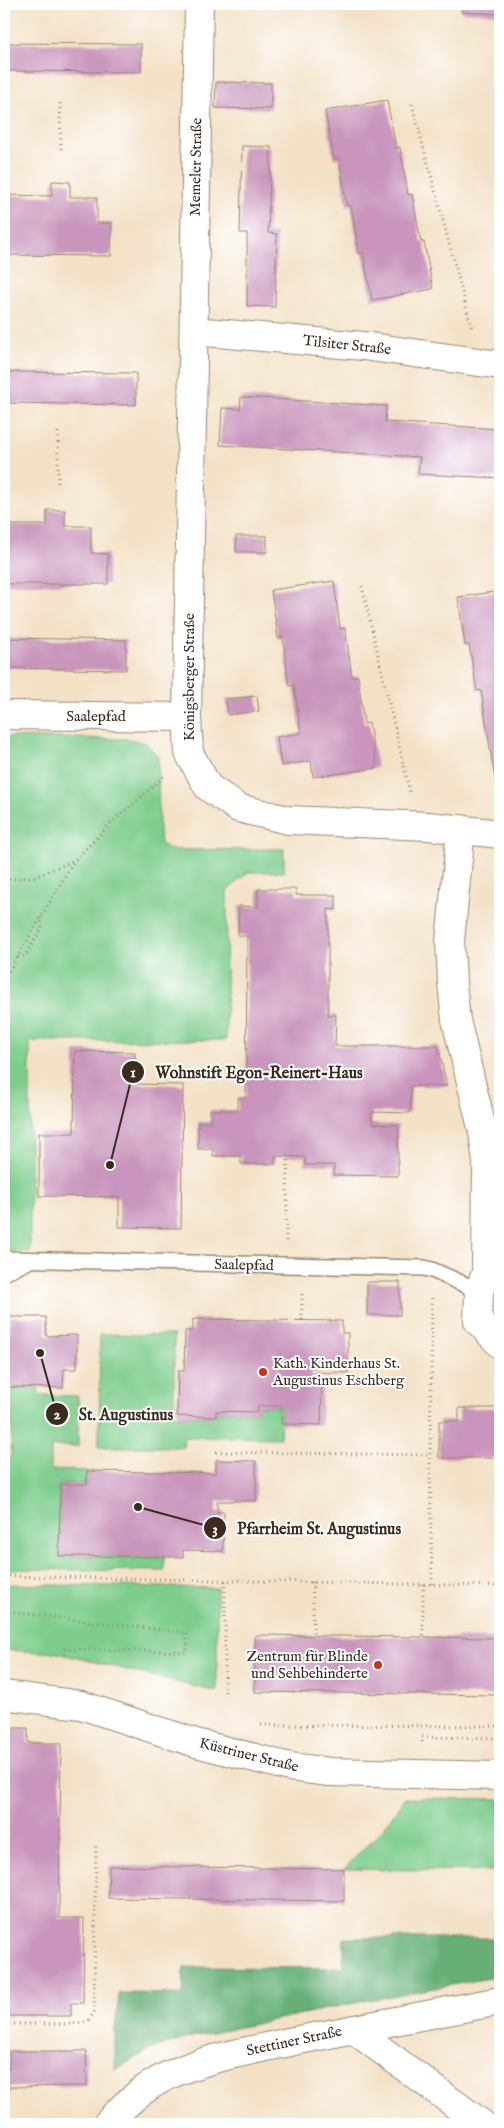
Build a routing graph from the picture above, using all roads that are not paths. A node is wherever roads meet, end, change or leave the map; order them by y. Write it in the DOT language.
graph roads {
  1 [pos="199,4"];
  2 [pos="194,331"];
  3 [pos="490,363"];
  4 [pos="4,715"];
  5 [pos="187,717"];
  6 [pos="461,829"];
  7 [pos="500,834"];
  8 [pos="4,1260"];
  9 [pos="33,1260"];
  10 [pos="4,1273"];
  11 [pos="479,1291"];
  12 [pos="500,1344"];
  13 [pos="4,1695"];
  14 [pos="500,1776"];
  15 [pos="500,2001"];
  16 [pos="353,2029"];
  17 [pos="107,2124"];
  18 [pos="482,2124"];
  1 -- 2 [label="street, Memeler Straße"];
  2 -- 3 [label="street, Tilsiter Straße"];
  2 -- 5 [label="street, Königsberger Straße"];
  4 -- 5 [label="street, Saalepfad"];
  5 -- 6 [label="street, Königsberger Straße"];
  6 -- 7 [label="street, Königsberger Straße"];
  6 -- 11 [label="street"];
  8 -- 9 [label="lane, Saalepfad"];
  9 -- 10 [label="lane"];
  9 -- 11 [label="lane, Saalepfad"];
  11 -- 12 [label="street"];
  13 -- 14 [label="street, Küstriner Straße"];
  15 -- 16 [label="street, Stettiner Straße"];
  16 -- 17 [label="street, Stettiner Straße"];
  16 -- 18 [label="street"];
}
